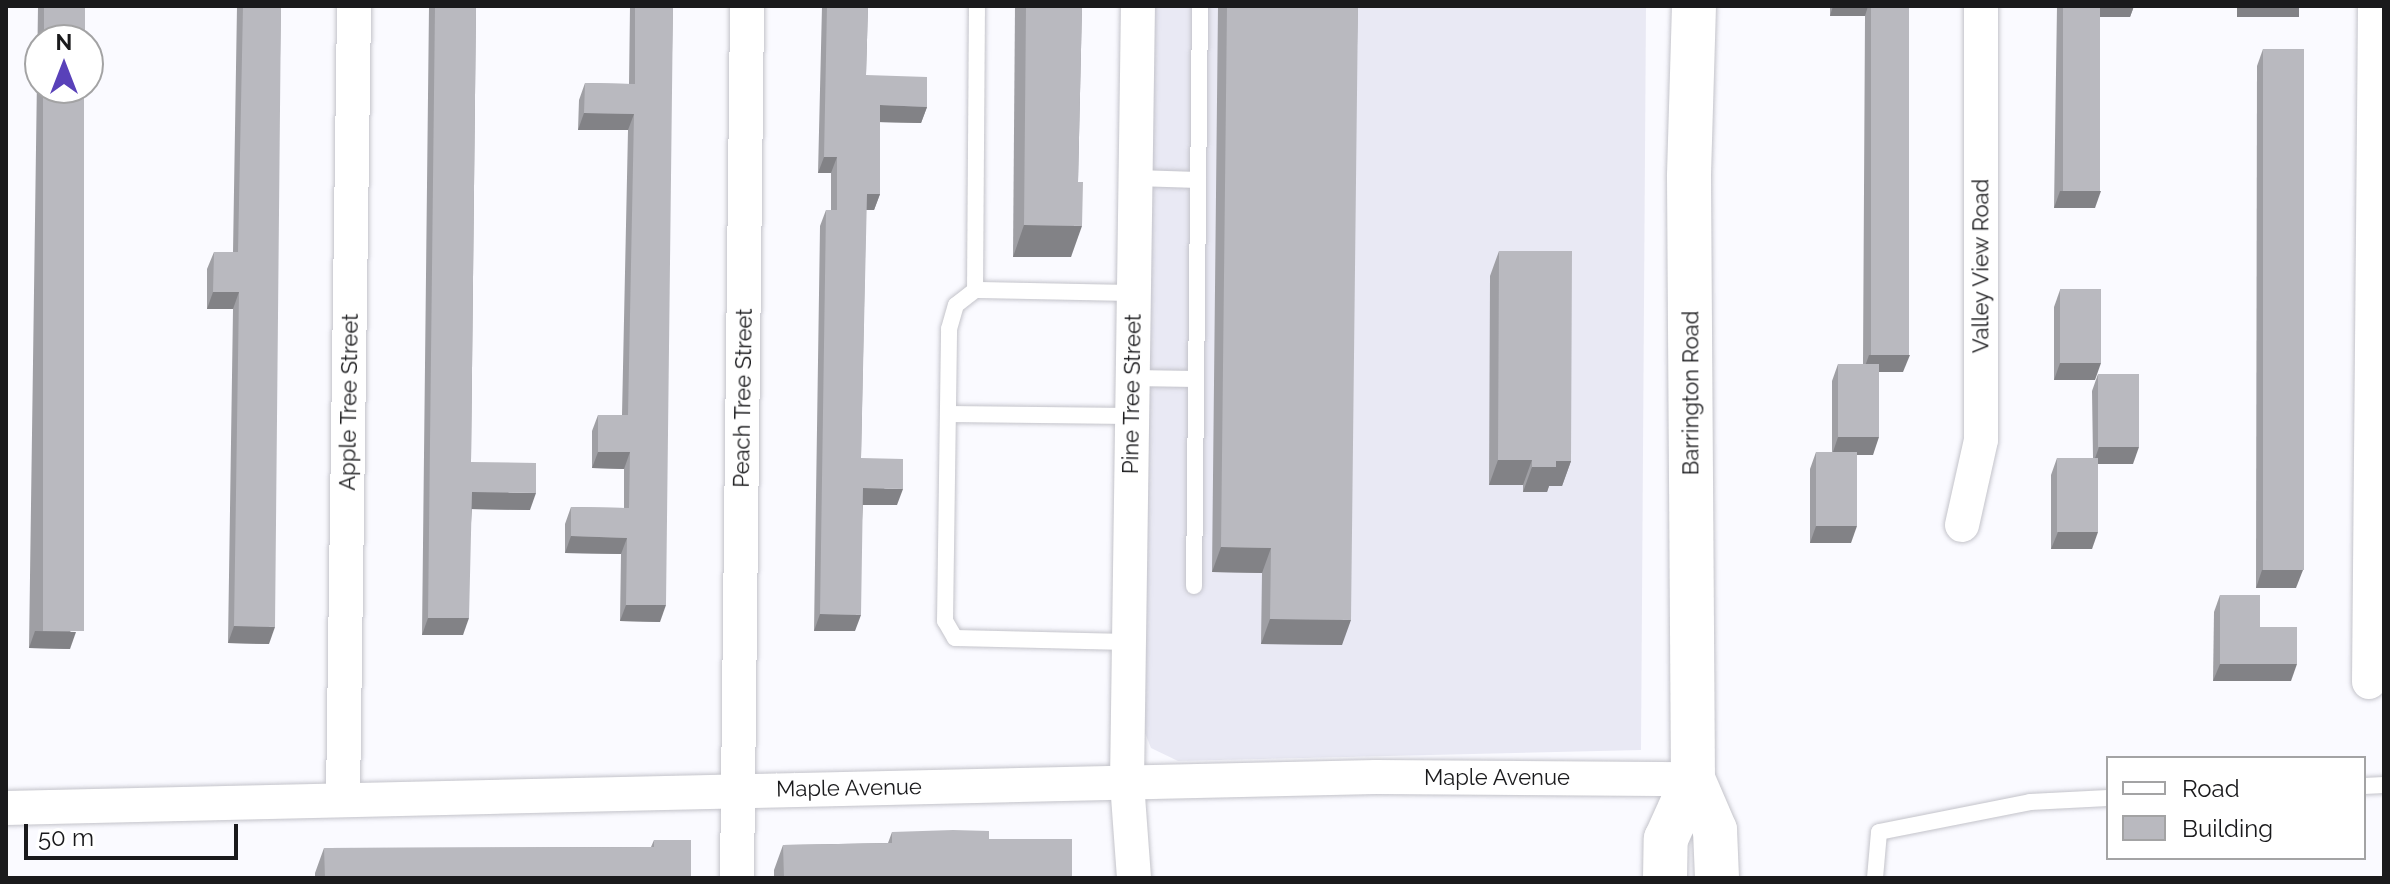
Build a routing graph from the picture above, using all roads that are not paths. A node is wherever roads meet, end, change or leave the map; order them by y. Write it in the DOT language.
graph roads {
  1 [pos="354,6"];
  2 [pos="747,6"];
  3 [pos="977,6"];
  4 [pos="1138,6"];
  5 [pos="1200,6"];
  6 [pos="1694,6"];
  7 [pos="1981,6"];
  8 [pos="2375,6"];
  9 [pos="1136,178"];
  10 [pos="1198,180"];
  11 [pos="975,290"];
  12 [pos="1135,293"];
  13 [pos="1132,378"];
  14 [pos="1196,379"];
  15 [pos="948,414"];
  16 [pos="1130,416"];
  17 [pos="2378,501"];
  18 [pos="1962,525"];
  19 [pos="1194,586"];
  20 [pos="1128,642"];
  21 [pos="2369,682"];
  22 [pos="1693,779"];
  23 [pos="1127,782"];
  24 [pos="739,790"];
  25 [pos="343,797"];
  26 [pos="2106,798"];
  27 [pos="6,808"];
  28 [pos="737,878"];
  29 [pos="1134,878"];
  30 [pos="1665,878"];
  31 [pos="1717,878"];
  32 [pos="1875,878"];
  1 -- 25 [label="street, Apple Tree Street"];
  2 -- 24 [label="street, Peach Tree Street"];
  3 -- 11 [label="lane"];
  4 -- 9 [label="street, Pine Tree Street"];
  5 -- 10 [label="lane"];
  6 -- 22 [label="main road, Barrington Road"];
  7 -- 18 [label="street, Valley View Road"];
  8 -- 17 [label="street"];
  9 -- 10 [label="lane"];
  9 -- 12 [label="street, Pine Tree Street"];
  10 -- 14 [label="lane"];
  11 -- 12 [label="lane"];
  11 -- 15 [label="lane"];
  12 -- 13 [label="street, Pine Tree Street"];
  13 -- 14 [label="lane"];
  13 -- 16 [label="street, Pine Tree Street"];
  14 -- 19 [label="lane"];
  15 -- 16 [label="lane"];
  15 -- 20 [label="lane"];
  16 -- 20 [label="street, Pine Tree Street"];
  17 -- 21 [label="street"];
  20 -- 23 [label="street, Pine Tree Street"];
  22 -- 23 [label="street, Maple Avenue"];
  22 -- 30 [label="main road, Barrington Road"];
  22 -- 31 [label="main road, Barrington Road"];
  23 -- 24 [label="street, Maple Avenue"];
  23 -- 29 [label="street, Pine Tree Street"];
  24 -- 25 [label="street, Maple Avenue"];
  24 -- 28 [label="street, Peach Tree Street"];
  25 -- 27 [label="street, Maple Avenue"];
  26 -- 32 [label="lane"];
}
